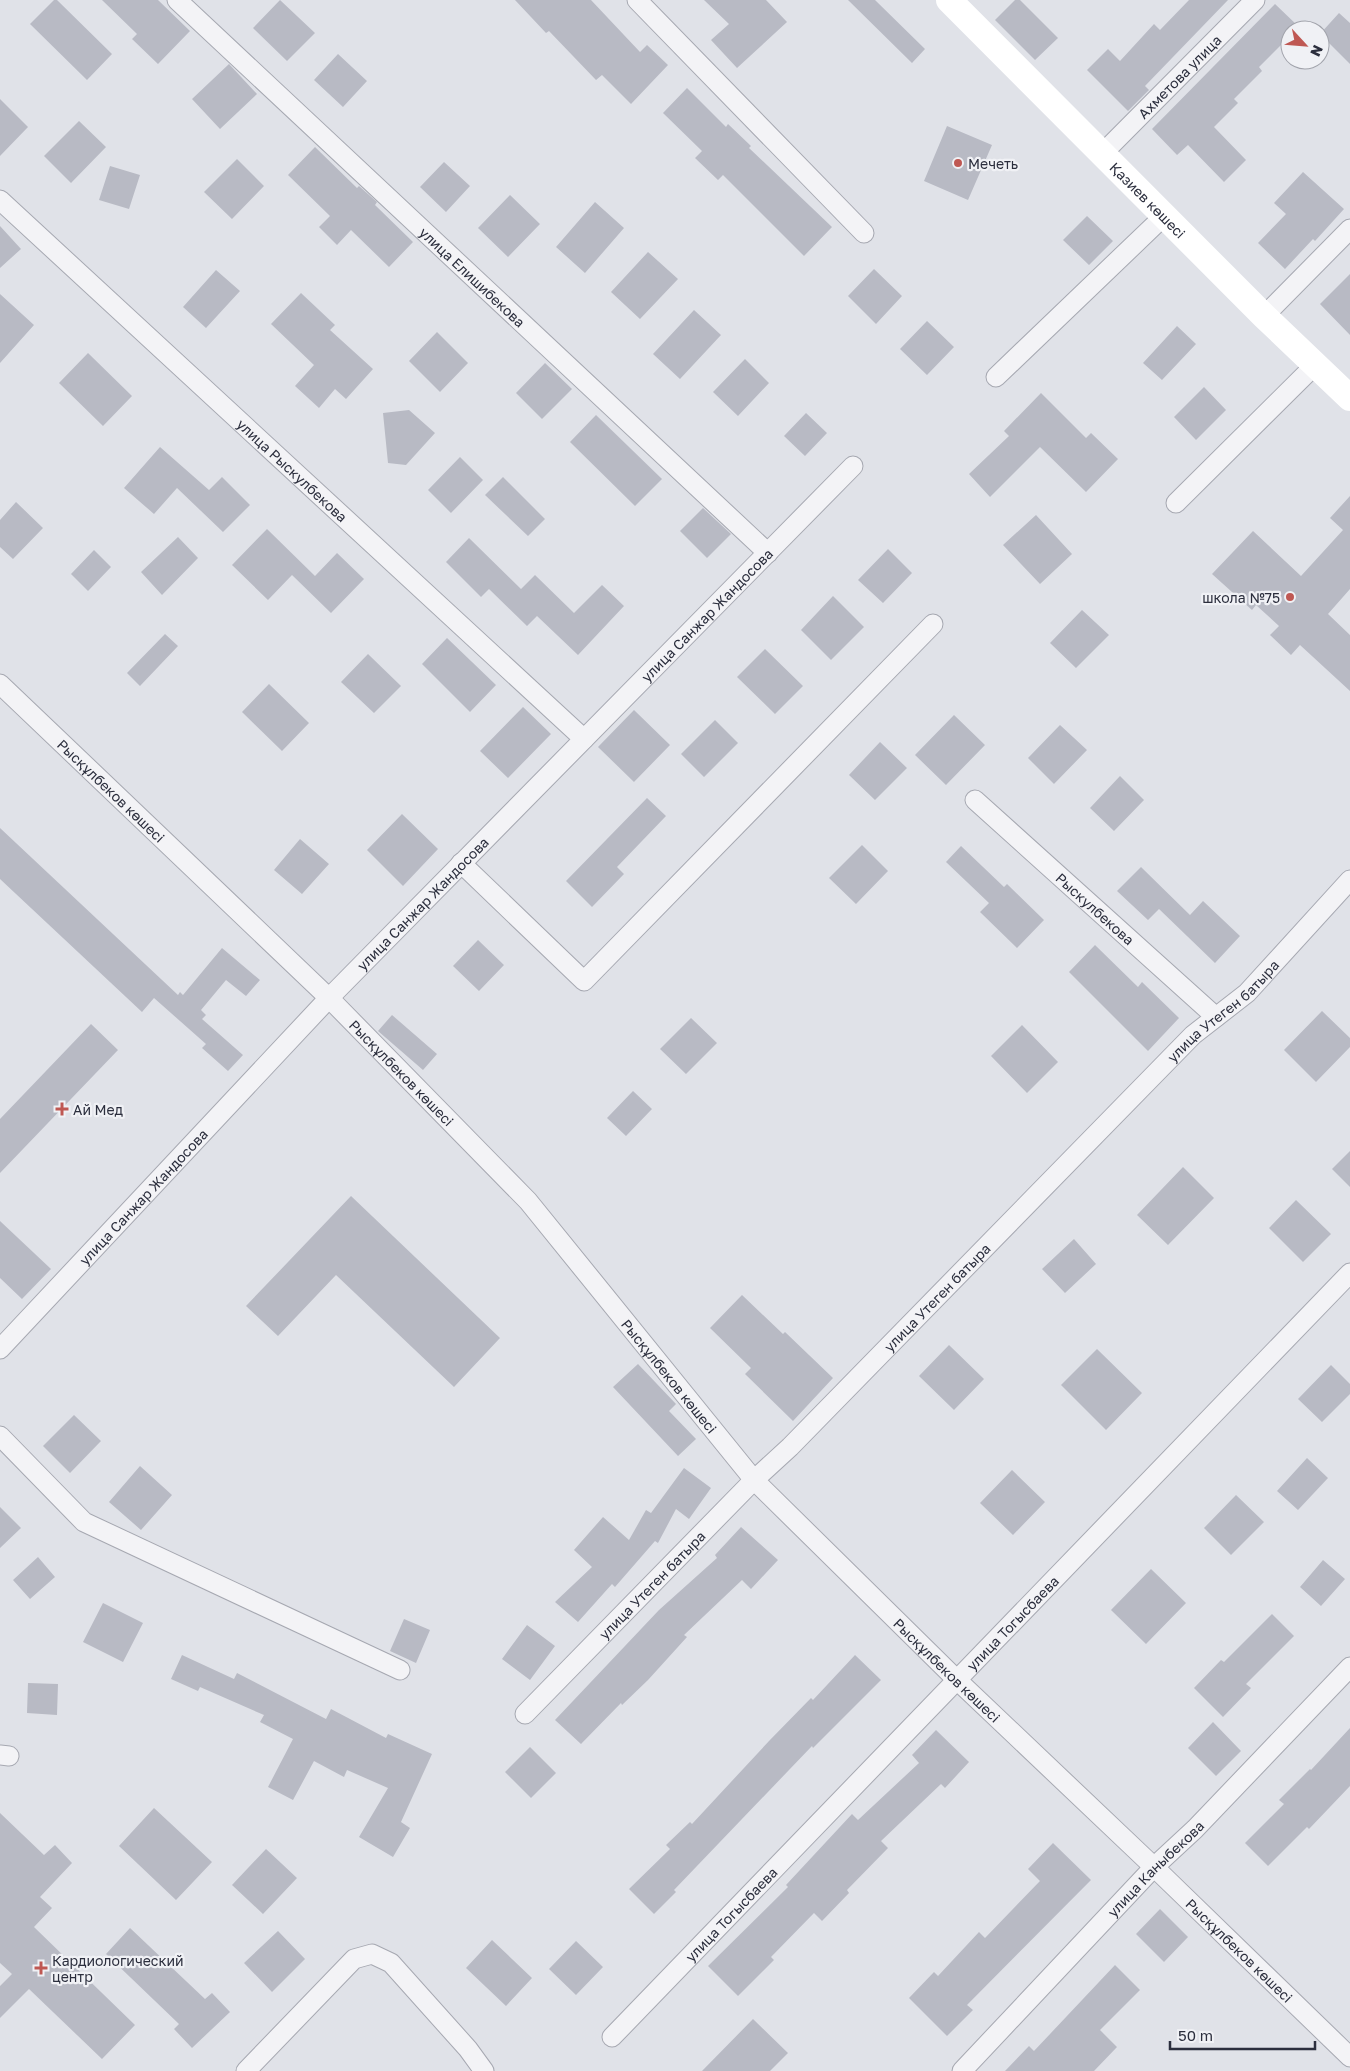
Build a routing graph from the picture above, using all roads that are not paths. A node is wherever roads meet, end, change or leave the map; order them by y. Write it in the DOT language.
graph roads {
  1 [pos="177,0"];
  2 [pos="637,0"];
  3 [pos="949,0"];
  4 [pos="1255,0"];
  5 [pos="1103,153"];
  6 [pos="0,200"];
  7 [pos="1164,216"];
  8 [pos="1350,229"];
  9 [pos="864,233"];
  10 [pos="1264,316"];
  11 [pos="1315,365"];
  12 [pos="996,377"];
  13 [pos="1350,398"];
  14 [pos="853,466"];
  15 [pos="1176,503"];
  16 [pos="768,553"];
  17 [pos="933,624"];
  18 [pos="0,684"];
  19 [pos="584,740"];
  20 [pos="975,800"];
  21 [pos="461,863"];
  22 [pos="1350,880"];
  23 [pos="329,998"];
  24 [pos="1216,1017"];
  25 [pos="1350,1273"];
  26 [pos="0,1349"];
  27 [pos="0,1436"];
  28 [pos="754,1480"];
  29 [pos="1350,1667"];
  30 [pos="400,1670"];
  31 [pos="956,1680"];
  32 [pos="524,1714"];
  33 [pos="1154,1867"];
  34 [pos="612,2037"];
  35 [pos="1350,2057"];
  36 [pos="246,2071"];
  37 [pos="484,2071"];
  38 [pos="962,2071"];
  1 -- 16 [label="street, улица Елишибекова"];
  2 -- 9 [label="street"];
  3 -- 5 [label="street, Қазиев көшесі"];
  4 -- 5 [label="street, Ахметова улица"];
  5 -- 7 [label="street, Қазиев көшесі"];
  6 -- 19 [label="street, улица Рыскулбекова"];
  7 -- 10 [label="street, Қазиев көшесі"];
  7 -- 12 [label="street"];
  8 -- 10 [label="street"];
  10 -- 11 [label="street, Қазиев көшесі"];
  11 -- 13 [label="street, Қазиев көшесі"];
  11 -- 15 [label="street"];
  14 -- 16 [label="street, улица Санжар Жандосова"];
  16 -- 19 [label="street, улица Санжар Жандосова"];
  17 -- 21 [label="street"];
  18 -- 23 [label="street, Рысқұлбеков көшесі"];
  19 -- 21 [label="street, улица Санжар Жандосова"];
  20 -- 24 [label="street, Рыскулбекова"];
  21 -- 23 [label="street, улица Санжар Жандосова"];
  22 -- 24 [label="street, улица Утеген батыра"];
  23 -- 26 [label="street, улица Санжар Жандосова"];
  23 -- 28 [label="street, Рысқұлбеков көшесі"];
  24 -- 28 [label="street, улица Утеген батыра"];
  25 -- 31 [label="street, улица Тогысбаева"];
  27 -- 30 [label="street"];
  28 -- 31 [label="street, Рысқұлбеков көшесі"];
  28 -- 32 [label="street, улица Утеген батыра"];
  29 -- 33 [label="street, улица Каныбекова"];
  31 -- 33 [label="street, Рысқұлбеков көшесі"];
  31 -- 34 [label="street, улица Тогысбаева"];
  33 -- 35 [label="street, Рысқұлбеков көшесі"];
  33 -- 38 [label="street, улица Каныбекова"];
  36 -- 37 [label="street"];
}
